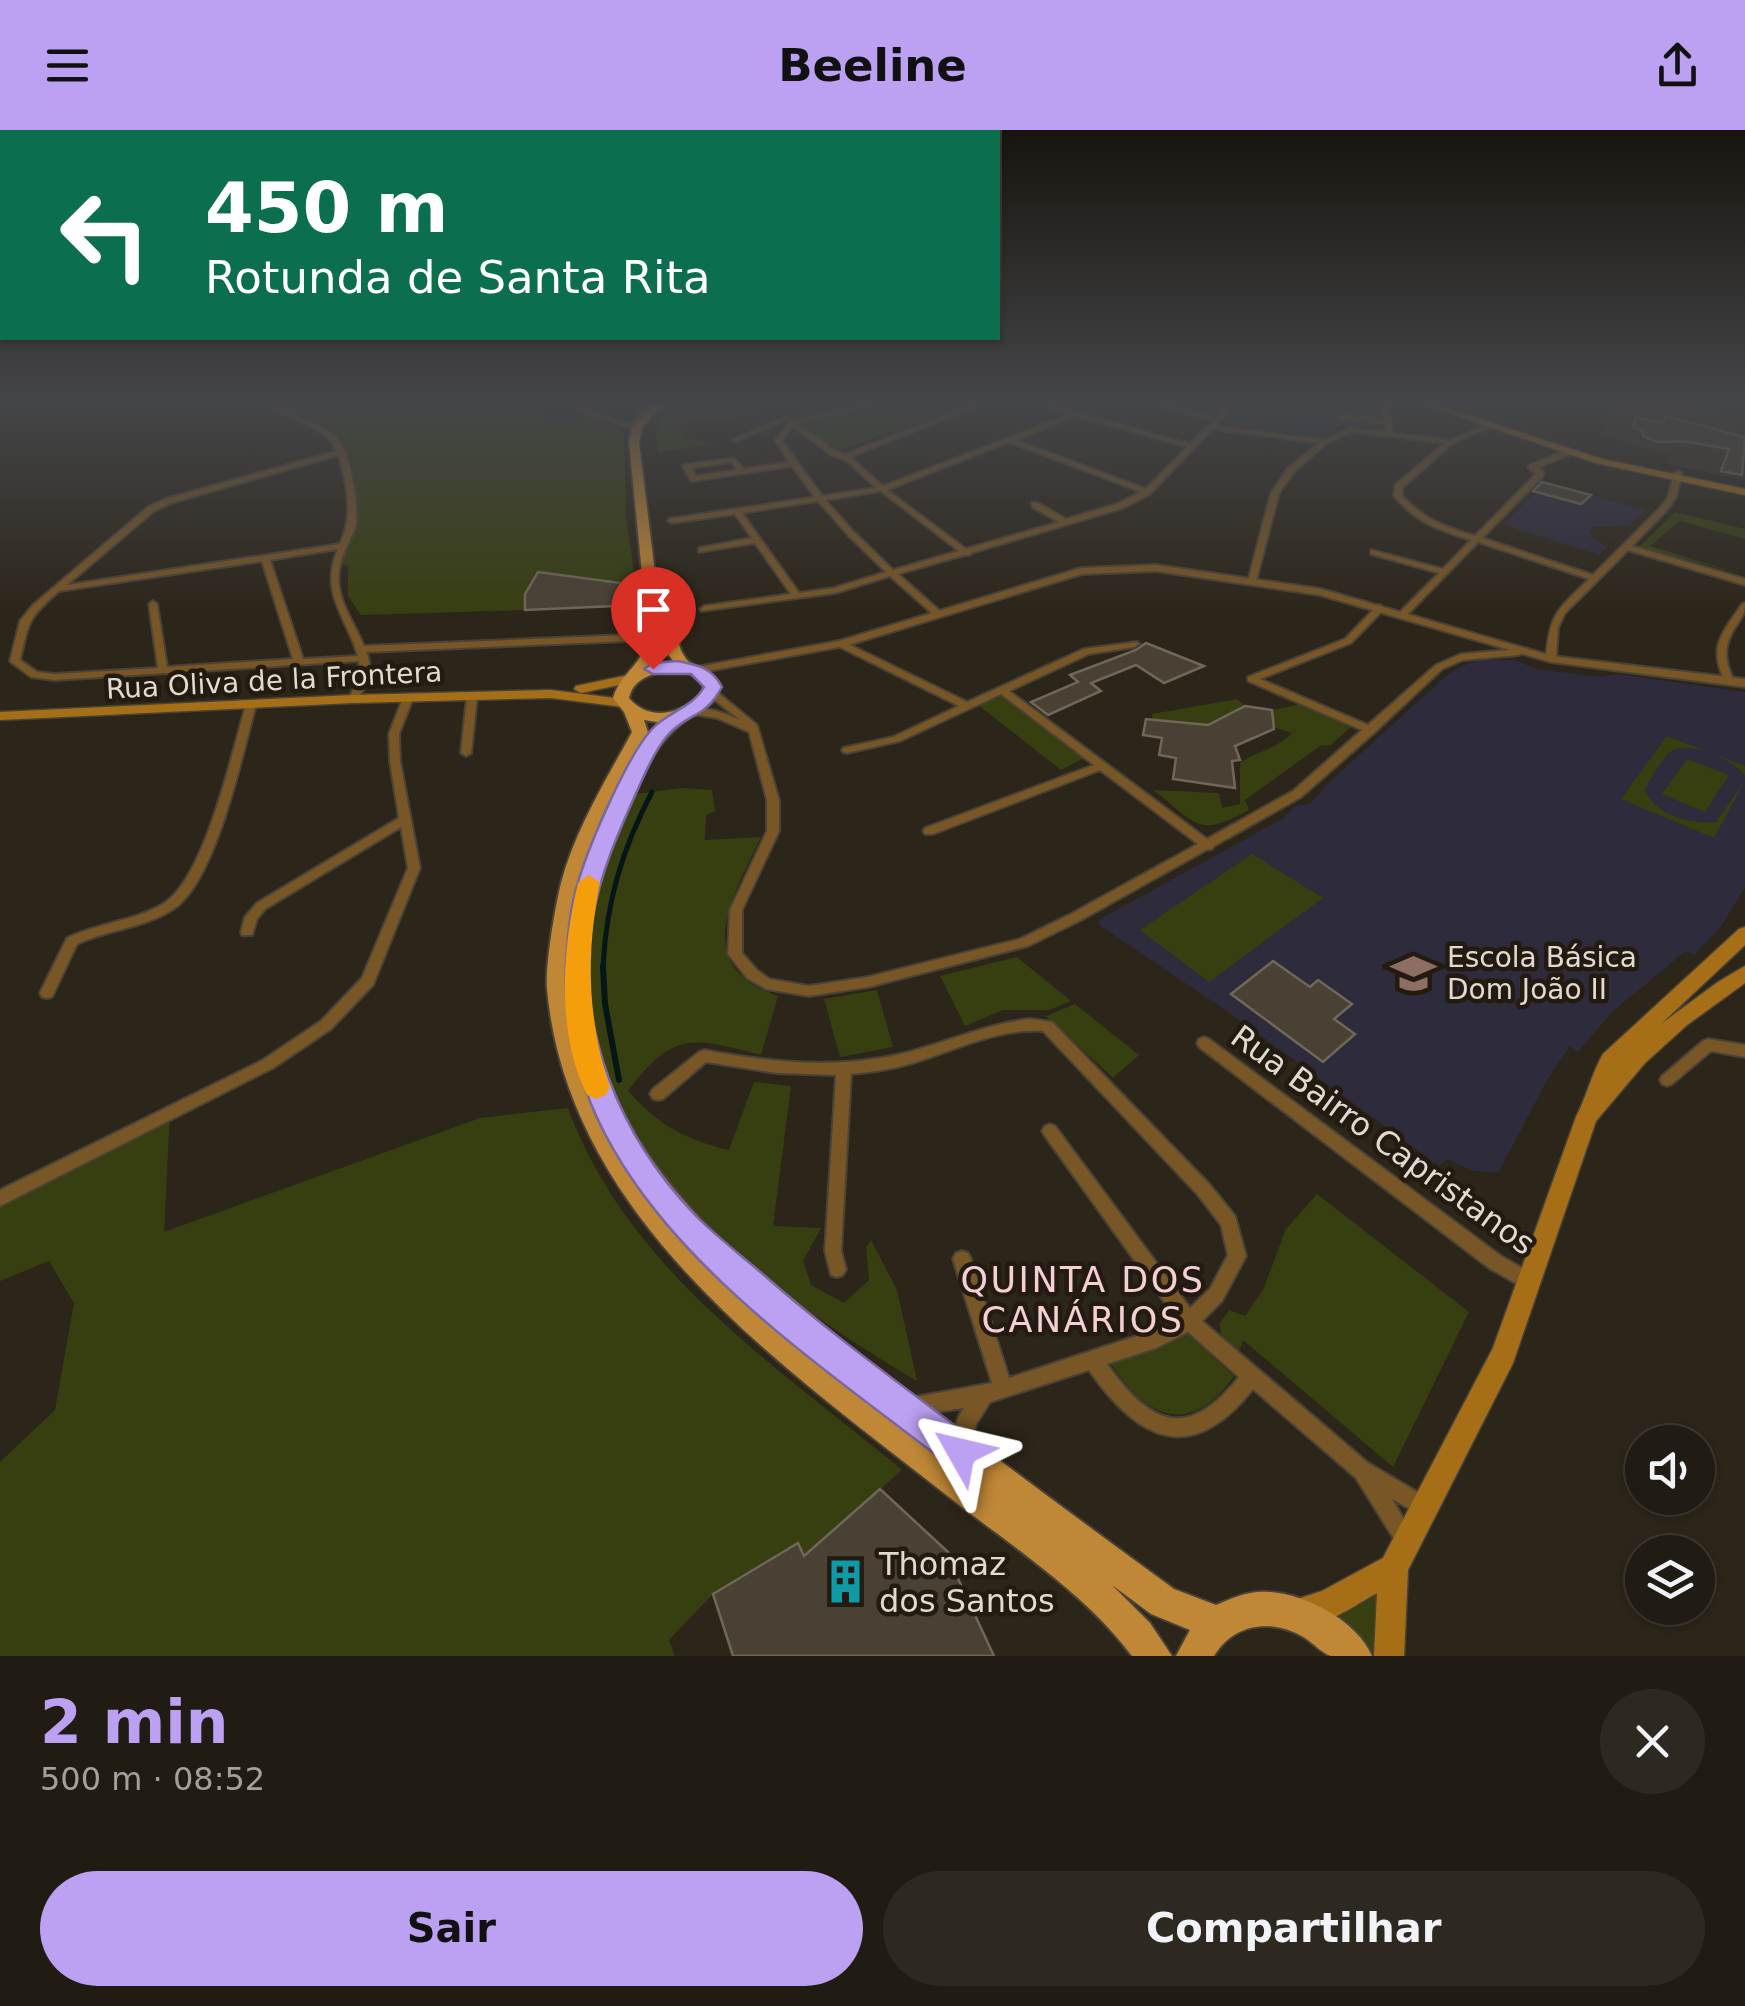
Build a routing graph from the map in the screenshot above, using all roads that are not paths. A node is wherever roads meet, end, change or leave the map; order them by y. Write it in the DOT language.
graph roads {
  1 [pos="261,474"];
  2 [pos="349,474"];
  3 [pos="638,474"];
  4 [pos="648,474"];
  5 [pos="691,474"];
  6 [pos="727,474"];
  7 [pos="801,474"];
  8 [pos="865,474"];
  9 [pos="921,474"];
  10 [pos="1099,474"];
  11 [pos="1163,474"];
  12 [pos="1287,474"];
  13 [pos="1413,474"];
  14 [pos="1540,474"];
  15 [pos="1669,474"];
  16 [pos="1677,476"];
  17 [pos="882,489"];
  18 [pos="1146,492"];
  19 [pos="1745,492"];
  20 [pos="821,500"];
  21 [pos="1035,505"];
  22 [pos="737,511"];
  23 [pos="672,521"];
  24 [pos="1065,522"];
  25 [pos="757,540"];
  26 [pos="1474,540"];
  27 [pos="344,546"];
  28 [pos="1625,546"];
  29 [pos="702,550"];
  30 [pos="967,552"];
  31 [pos="1374,552"];
  32 [pos="265,558"];
  33 [pos="1445,572"];
  34 [pos="891,575"];
  35 [pos="1592,577"];
  36 [pos="1252,581"];
  37 [pos="1745,582"];
  38 [pos="57,590"];
  39 [pos="796,595"];
  40 [pos="153,604"];
  41 [pos="1745,606"];
  42 [pos="1380,608"];
  43 [pos="704,609"];
  44 [pos="938,614"];
  45 [pos="1403,614"];
  46 [pos="628,638"];
  47 [pos="1482,640"];
  48 [pos="841,644"];
  49 [pos="1134,644"];
  50 [pos="1518,652"];
  51 [pos="364,654"];
  52 [pos="759,657"];
  53 [pos="1461,657"];
  54 [pos="1551,658"];
  55 [pos="299,662"];
  56 [pos="691,668"];
  57 [pos="163,670"];
  58 [pos="636,676"];
  59 [pos="1729,681"];
  60 [pos="1745,683"];
  61 [pos="712,690"];
  62 [pos="1002,690"];
  63 [pos="551,694"];
  64 [pos="472,697"];
  65 [pos="353,698"];
  66 [pos="408,698"];
  67 [pos="251,706"];
  68 [pos="967,706"];
  69 [pos="627,707"];
  70 [pos="687,713"];
  71 [pos="0,716"];
  72 [pos="752,730"];
  73 [pos="1370,730"];
  74 [pos="847,750"];
  75 [pos="466,753"];
  76 [pos="1103,766"];
  77 [pos="404,820"];
  78 [pos="928,831"];
  79 [pos="1208,846"];
  80 [pos="247,932"];
  81 [pos="1745,934"];
  82 [pos="1745,973"];
  83 [pos="48,993"];
  84 [pos="1204,1043"];
  85 [pos="1745,1051"];
  86 [pos="844,1070"];
  87 [pos="1666,1080"];
  88 [pos="658,1094"];
  89 [pos="1596,1100"];
  90 [pos="1050,1131"];
  91 [pos="0,1198"];
  92 [pos="962,1258"];
  93 [pos="838,1269"];
  94 [pos="1530,1282"];
  95 [pos="1189,1321"];
  96 [pos="1092,1359"];
  97 [pos="1250,1378"];
  98 [pos="993,1392"];
  99 [pos="902,1407"];
  100 [pos="961,1452"];
  101 [pos="1362,1470"];
  102 [pos="1424,1507"];
  103 [pos="1400,1554"];
  104 [pos="1296,1614"];
  105 [pos="1218,1623"];
  106 [pos="1154,1656"];
  107 [pos="1194,1656"];
  108 [pos="1354,1656"];
  109 [pos="1389,1656"];
  1 -- 38 [label="street"];
  2 -- 27 [label="street"];
  3 -- 58 [label="main road"];
  4 -- 56 [label="main road"];
  5 -- 6 [label="street"];
  7 -- 20 [label="street"];
  8 -- 17 [label="street"];
  9 -- 17 [label="street"];
  10 -- 18 [label="street"];
  11 -- 18 [label="street"];
  12 -- 36 [label="street"];
  13 -- 26 [label="street"];
  14 -- 26 [label="street"];
  15 -- 16 [label="main road"];
  16 -- 19 [label="main road"];
  16 -- 28 [label="street"];
  17 -- 20 [label="street"];
  17 -- 30 [label="street"];
  18 -- 24 [label="street"];
  20 -- 22 [label="street"];
  20 -- 34 [label="street"];
  21 -- 24 [label="street"];
  22 -- 23 [label="street"];
  22 -- 25 [label="street"];
  24 -- 30 [label="street"];
  25 -- 29 [label="street"];
  25 -- 39 [label="street"];
  26 -- 33 [label="street"];
  26 -- 35 [label="street"];
  27 -- 32 [label="street"];
  27 -- 51 [label="street"];
  28 -- 35 [label="street"];
  28 -- 37 [label="street"];
  30 -- 34 [label="street"];
  31 -- 33 [label="street"];
  32 -- 38 [label="street"];
  32 -- 55 [label="street"];
  33 -- 45 [label="street"];
  34 -- 39 [label="street"];
  34 -- 44 [label="street"];
  35 -- 54 [label="street"];
  36 -- 42 [label="street"];
  36 -- 44 [label="street"];
  38 -- 57 [label="street"];
  39 -- 43 [label="street"];
  40 -- 57 [label="street"];
  41 -- 59 [label="street"];
  42 -- 45 [label="street"];
  42 -- 73 [label="street"];
  44 -- 48 [label="street"];
  45 -- 47 [label="street"];
  46 -- 51 [label="street"];
  47 -- 50 [label="street"];
  47 -- 53 [label="street"];
  48 -- 52 [label="street"];
  48 -- 68 [label="street"];
  49 -- 62 [label="street"];
  50 -- 53 [label="street"];
  50 -- 54 [label="street"];
  51 -- 55 [label="street"];
  51 -- 65 [label="street"];
  52 -- 56 [label="street"];
  52 -- 61 [label="street"];
  53 -- 73 [label="street"];
  54 -- 59 [label="street"];
  55 -- 57 [label="street"];
  56 -- 58 [label="main road"];
  56 -- 61 [label="main road"];
  58 -- 63 [label="main road, Rua Oliva de la Frontera"];
  58 -- 69 [label="main road"];
  59 -- 60 [label="street"];
  61 -- 70 [label="main road"];
  61 -- 72 [label="street"];
  62 -- 68 [label="street"];
  62 -- 76 [label="street"];
  63 -- 64 [label="main road, Rua Oliva de la Frontera"];
  63 -- 69 [label="main road, Rua Oliva de la Frontera"];
  64 -- 66 [label="main road, Rua Oliva de la Frontera"];
  64 -- 75 [label="street"];
  65 -- 66 [label="main road, Rua Oliva de la Frontera"];
  65 -- 67 [label="main road, Rua Oliva de la Frontera"];
  66 -- 77 [label="street"];
  67 -- 71 [label="main road, Rua Oliva de la Frontera"];
  67 -- 83 [label="street"];
  68 -- 74 [label="street"];
  69 -- 70 [label="main road"];
  69 -- 106 [label="main road"];
  70 -- 72 [label="street"];
  70 -- 99 [label="main road"];
  72 -- 79 [label="street"];
  73 -- 79 [label="street"];
  76 -- 78 [label="street"];
  76 -- 79 [label="street"];
  77 -- 80 [label="street"];
  77 -- 91 [label="street"];
  81 -- 89 [label="main road"];
  82 -- 89 [label="main road"];
  84 -- 94 [label="street, Rua Bairro Capristanos"];
  85 -- 87 [label="street"];
  86 -- 88 [label="street"];
  86 -- 93 [label="street"];
  86 -- 95 [label="street"];
  89 -- 94 [label="main road"];
  90 -- 95 [label="street"];
  92 -- 98 [label="street"];
  94 -- 102 [label="main road"];
  95 -- 96 [label="street"];
  95 -- 97 [label="street"];
  96 -- 97 [label="street"];
  96 -- 98 [label="street"];
  97 -- 101 [label="street"];
  98 -- 99 [label="street"];
  98 -- 100 [label="street"];
  99 -- 100 [label="main road"];
  100 -- 105 [label="main road"];
  101 -- 102 [label="street"];
  101 -- 103 [label="street"];
  102 -- 103 [label="main road"];
  103 -- 104 [label="main road"];
  103 -- 109 [label="main road"];
  104 -- 105 [label="main road"];
  104 -- 108 [label="main road"];
  105 -- 107 [label="main road"];
}
